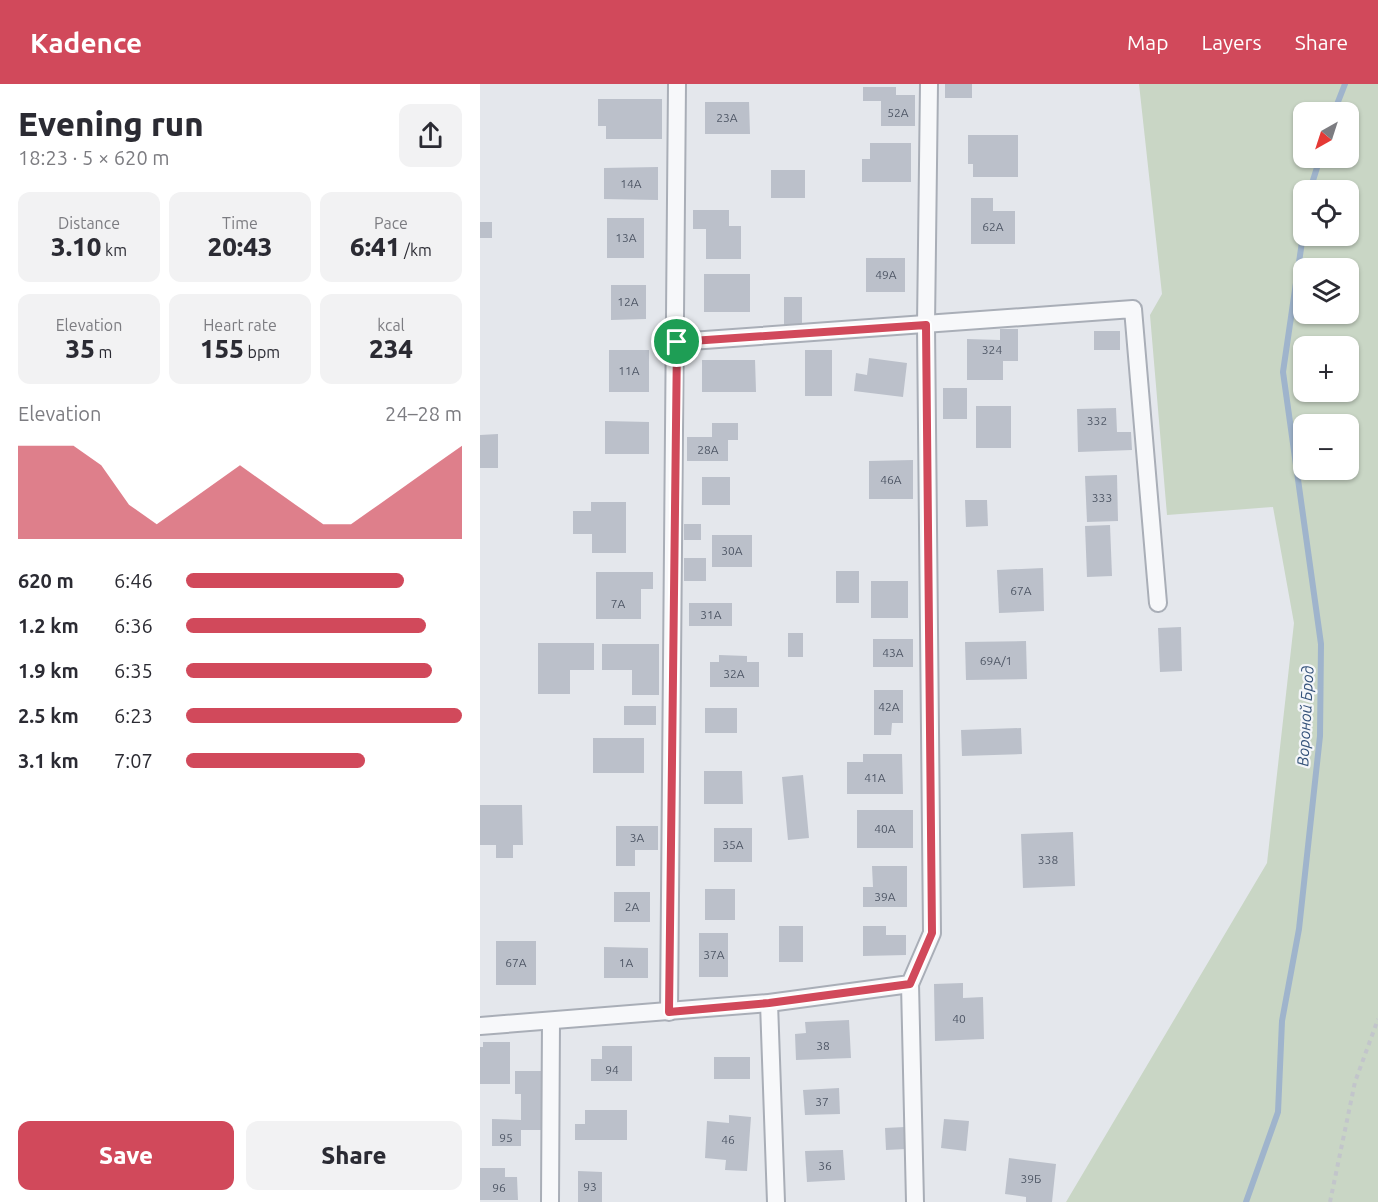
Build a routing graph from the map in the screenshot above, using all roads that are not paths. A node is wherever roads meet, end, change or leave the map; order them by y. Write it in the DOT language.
graph roads {
  1 [pos="677,84"];
  2 [pos="929,84"];
  3 [pos="926,325"];
  4 [pos="677,342"];
  5 [pos="1158,603"];
  6 [pos="910,984"];
  7 [pos="769,1003"];
  8 [pos="669,1012"];
  9 [pos="551,1021"];
  10 [pos="480,1026"];
  11 [pos="550,1202"];
  12 [pos="776,1202"];
  13 [pos="915,1202"];
  1 -- 4 [label="street"];
  2 -- 3 [label="street"];
  3 -- 4 [label="street"];
  3 -- 5 [label="street"];
  3 -- 6 [label="street"];
  4 -- 8 [label="street"];
  6 -- 7 [label="street"];
  6 -- 13 [label="street"];
  7 -- 8 [label="street"];
  7 -- 12 [label="street"];
  8 -- 9 [label="street"];
  9 -- 10 [label="street"];
  9 -- 11 [label="street"];
}
